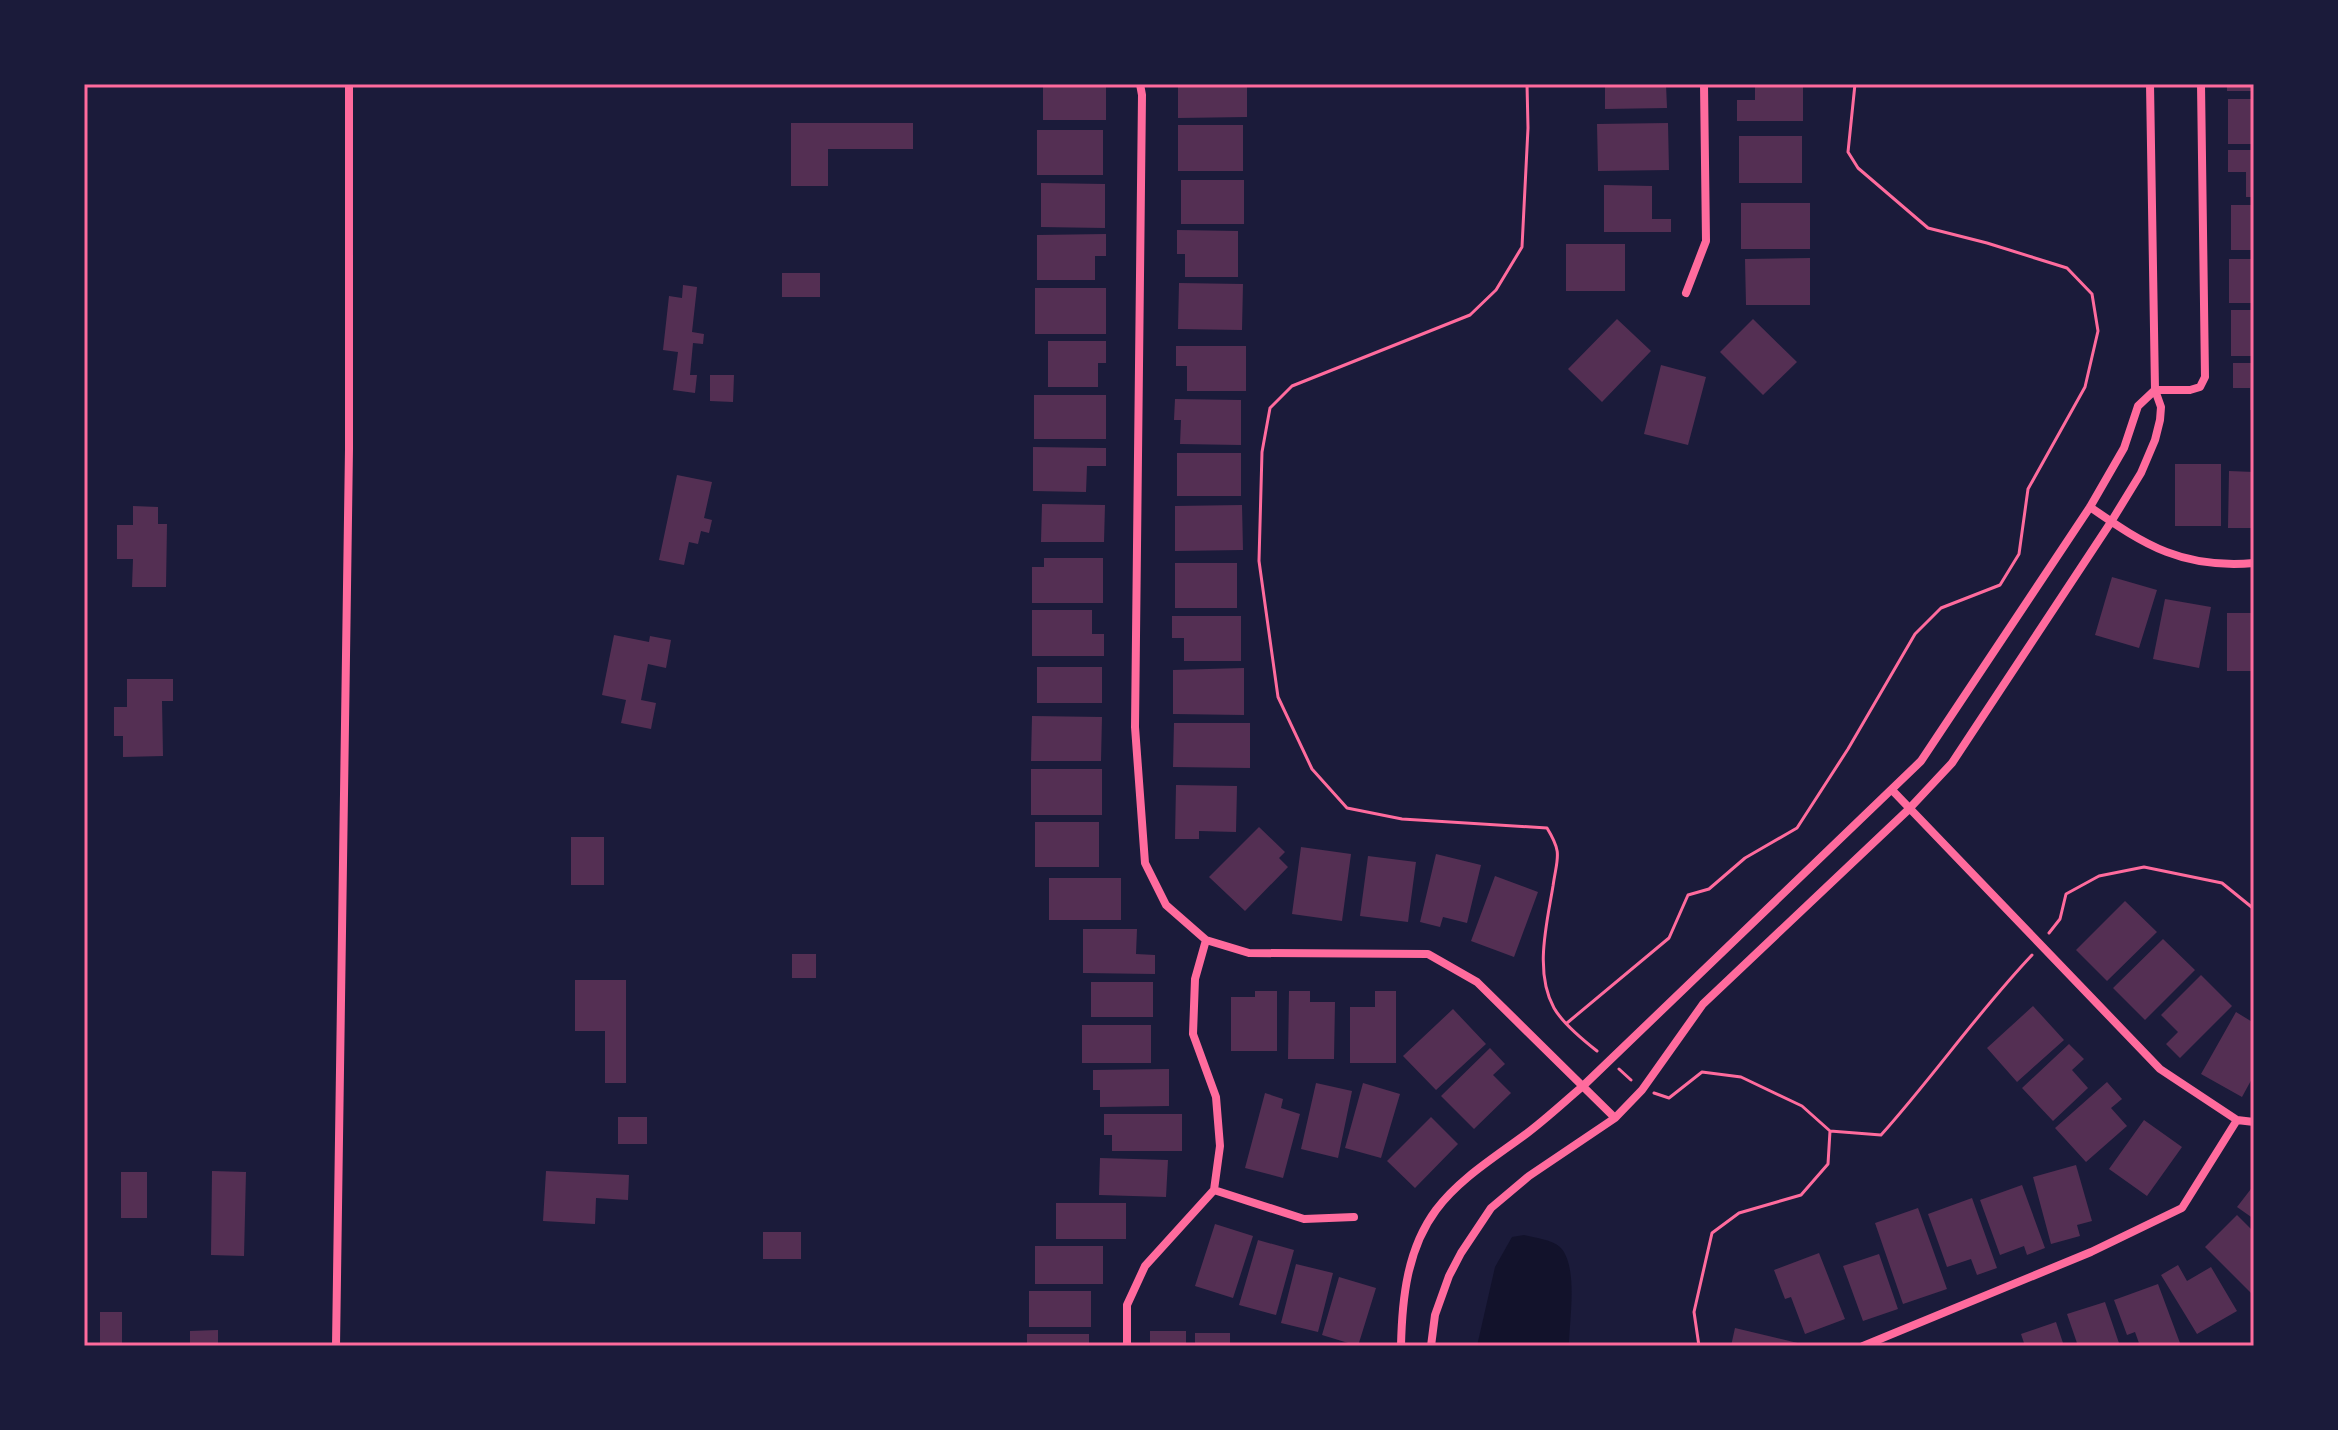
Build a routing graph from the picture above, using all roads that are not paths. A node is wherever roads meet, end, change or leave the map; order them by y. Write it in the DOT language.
graph roads {
  1 [pos="349,84"];
  2 [pos="1140,84"];
  3 [pos="1704,84"];
  4 [pos="2150,84"];
  5 [pos="2201,84"];
  6 [pos="1686,293"];
  7 [pos="2155,390"];
  8 [pos="2090,507"];
  9 [pos="2111,522"];
  10 [pos="2254,563"];
  11 [pos="1892,790"];
  12 [pos="1908,810"];
  13 [pos="1206,940"];
  14 [pos="1583,1086"];
  15 [pos="1615,1118"];
  16 [pos="2237,1120"];
  17 [pos="2254,1122"];
  18 [pos="1214,1190"];
  19 [pos="1354,1217"];
  20 [pos="336,1346"];
  21 [pos="1127,1346"];
  22 [pos="1401,1346"];
  23 [pos="1431,1346"];
  24 [pos="1863,1346"];
  1 -- 20 [label="street"];
  2 -- 13 [label="street"];
  3 -- 6 [label="street"];
  4 -- 7 [label="street"];
  5 -- 7 [label="street"];
  7 -- 8 [label="street"];
  7 -- 9 [label="street"];
  8 -- 9 [label="street"];
  8 -- 11 [label="street"];
  9 -- 10 [label="street"];
  9 -- 12 [label="street"];
  11 -- 12 [label="street"];
  11 -- 14 [label="street"];
  12 -- 15 [label="street"];
  12 -- 16 [label="street"];
  13 -- 14 [label="street"];
  13 -- 18 [label="street"];
  14 -- 15 [label="street"];
  14 -- 22 [label="street"];
  15 -- 23 [label="street"];
  16 -- 17 [label="street"];
  16 -- 24 [label="street"];
  18 -- 19 [label="street"];
  18 -- 21 [label="street"];
}
